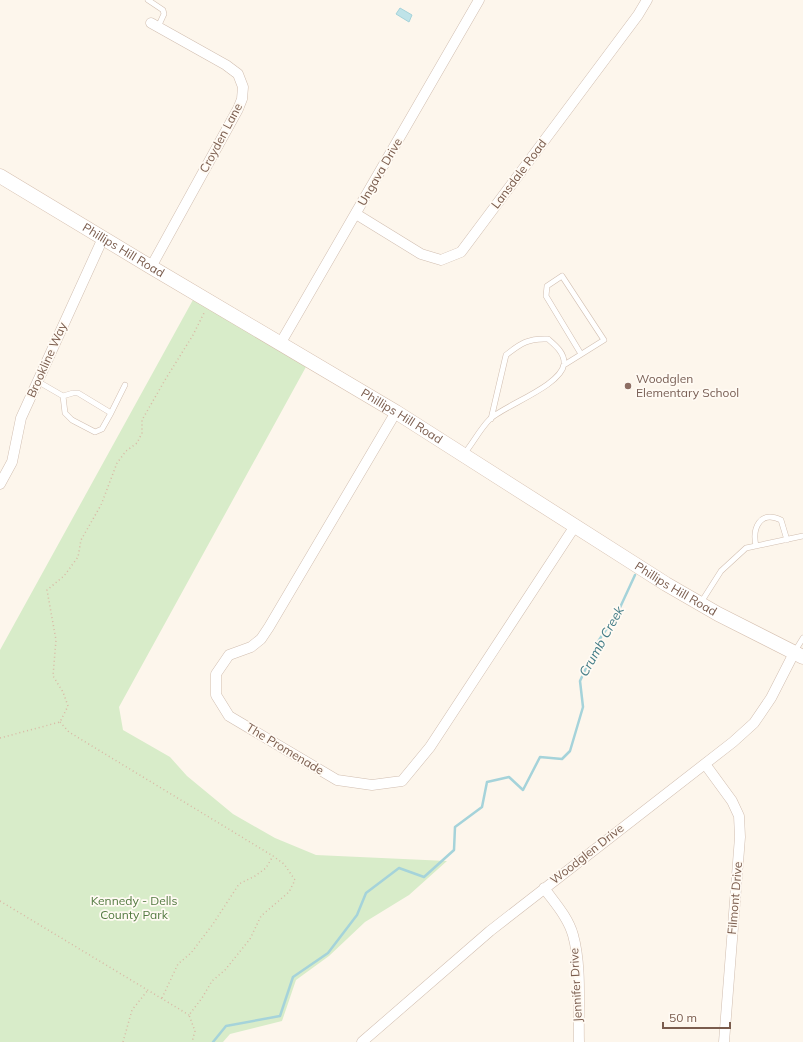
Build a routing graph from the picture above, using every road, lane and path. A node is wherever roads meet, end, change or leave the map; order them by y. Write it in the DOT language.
graph roads {
  1 [pos="148,0"];
  2 [pos="479,0"];
  3 [pos="647,0"];
  4 [pos="154,25"];
  5 [pos="0,176"];
  6 [pos="356,214"];
  7 [pos="103,238"];
  8 [pos="151,267"];
  9 [pos="209,302"];
  10 [pos="280,344"];
  11 [pos="581,354"];
  12 [pos="564,364"];
  13 [pos="38,381"];
  14 [pos="125,385"];
  15 [pos="63,396"];
  16 [pos="396,412"];
  17 [pos="111,413"];
  18 [pos="490,418"];
  19 [pos="464,454"];
  20 [pos="0,483"];
  21 [pos="575,526"];
  22 [pos="803,536"];
  23 [pos="787,540"];
  24 [pos="756,546"];
  25 [pos="700,604"];
  26 [pos="803,638"];
  27 [pos="799,655"];
  28 [pos="60,722"];
  29 [pos="0,738"];
  30 [pos="705,764"];
  31 [pos="273,856"];
  32 [pos="544,888"];
  33 [pos="0,901"];
  34 [pos="148,990"];
  35 [pos="162,998"];
  36 [pos="189,1015"];
  37 [pos="123,1042"];
  38 [pos="192,1042"];
  39 [pos="362,1042"];
  40 [pos="579,1042"];
  41 [pos="724,1042"];
  1 -- 4 [label="lane"];
  2 -- 6 [label="street, Ungava Drive"];
  3 -- 6 [label="street, Lansdale Road"];
  4 -- 8 [label="street, Croyden Lane"];
  5 -- 7 [label="street, Phillips Hill Road"];
  6 -- 10 [label="street, Ungava Drive"];
  7 -- 8 [label="street, Phillips Hill Road"];
  7 -- 13 [label="street, Brookline Way"];
  8 -- 9 [label="street, Phillips Hill Road"];
  9 -- 10 [label="street, Phillips Hill Road"];
  9 -- 28 [label="path"];
  10 -- 16 [label="street, Phillips Hill Road"];
  11 -- 11 [label="lane"];
  11 -- 12 [label="lane"];
  12 -- 18 [label="lane"];
  12 -- 18 [label="lane"];
  13 -- 15 [label="lane"];
  13 -- 20 [label="street, Brookline Way"];
  14 -- 17 [label="lane"];
  15 -- 17 [label="lane"];
  15 -- 17 [label="lane"];
  16 -- 19 [label="street, Phillips Hill Road"];
  16 -- 21 [label="street, The Promenade"];
  18 -- 19 [label="lane"];
  19 -- 21 [label="street, Phillips Hill Road"];
  21 -- 25 [label="street, Phillips Hill Road"];
  22 -- 23 [label="lane"];
  23 -- 24 [label="lane"];
  23 -- 24 [label="lane"];
  24 -- 25 [label="lane"];
  25 -- 27 [label="street, Phillips Hill Road"];
  26 -- 27 [label="lane"];
  27 -- 30 [label="street, Woodglen Drive"];
  28 -- 29 [label="path"];
  28 -- 31 [label="path"];
  30 -- 32 [label="street, Woodglen Drive"];
  30 -- 41 [label="street, Filmont Drive"];
  31 -- 35 [label="path"];
  31 -- 36 [label="path"];
  32 -- 39 [label="street, Woodglen Drive"];
  32 -- 40 [label="street, Jennifer Drive"];
  33 -- 34 [label="path"];
  34 -- 35 [label="path"];
  34 -- 37 [label="path"];
  35 -- 36 [label="path"];
  36 -- 38 [label="path"];
}
